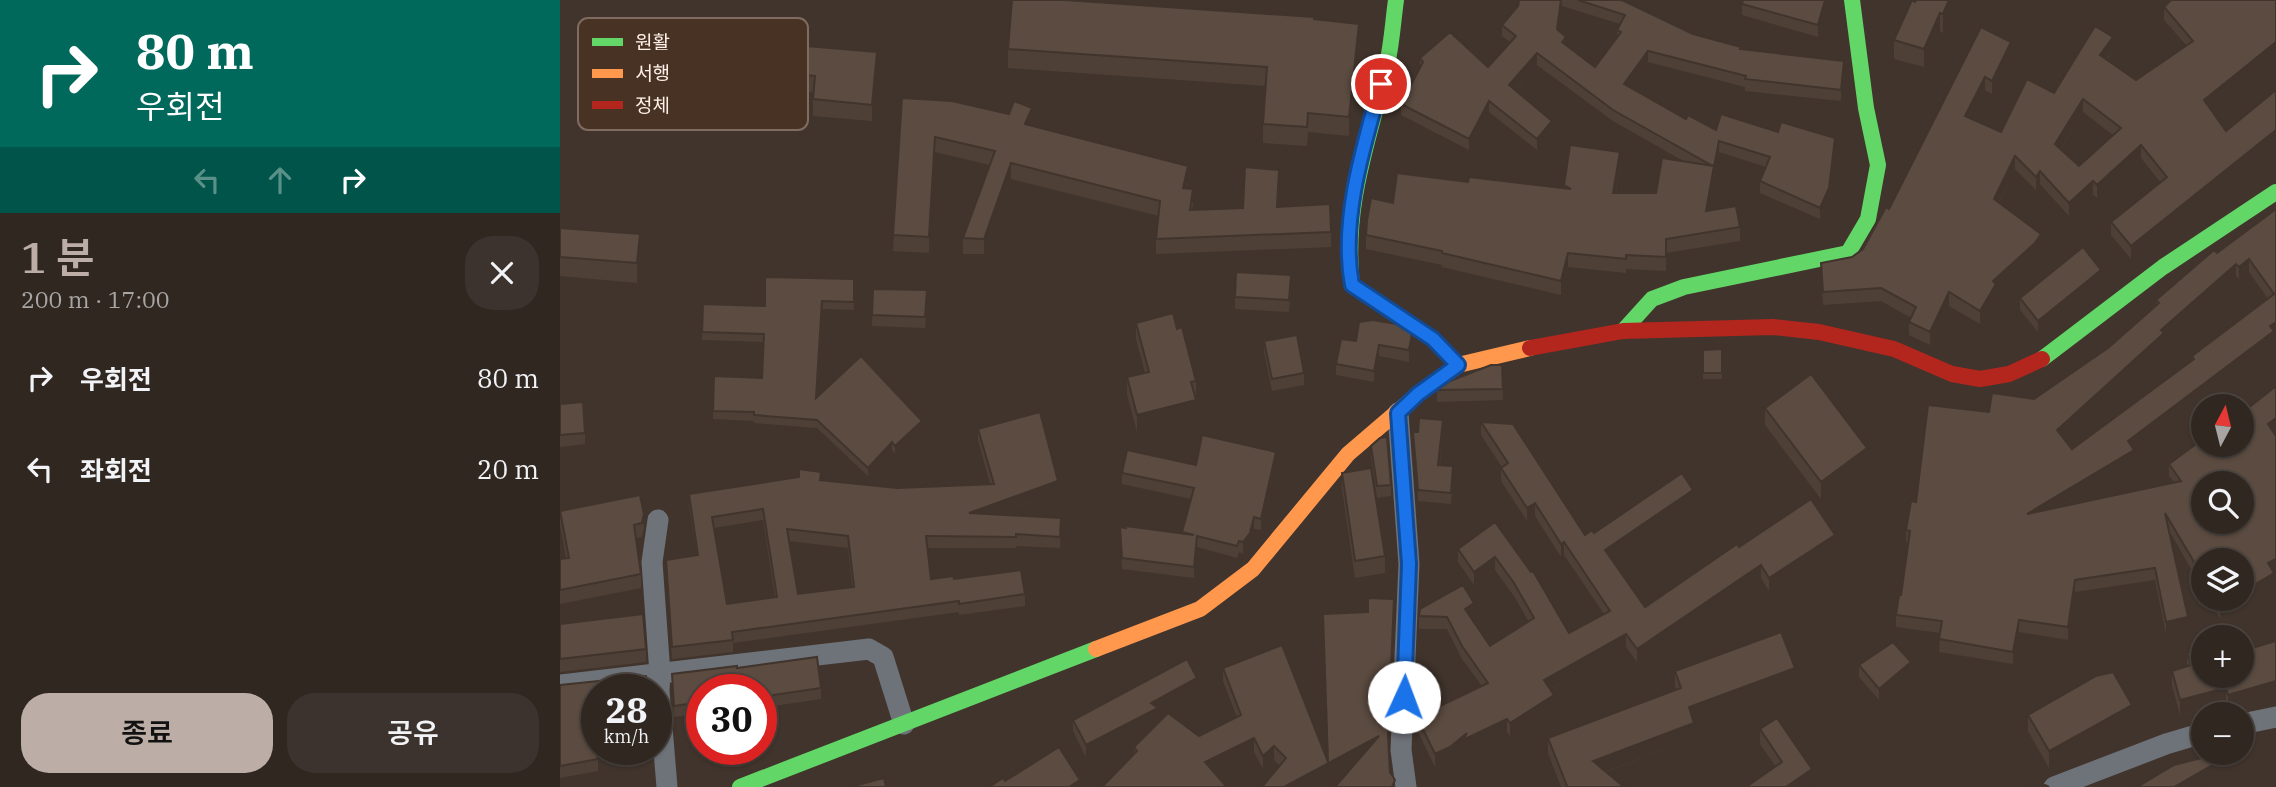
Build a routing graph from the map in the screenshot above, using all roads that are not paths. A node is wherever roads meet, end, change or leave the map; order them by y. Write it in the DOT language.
graph roads {
  1 [pos="1396,0"];
  2 [pos="1851,0"];
  3 [pos="2276,191"];
  4 [pos="1623,331"];
  5 [pos="1458,365"];
  6 [pos="1398,413"];
  7 [pos="658,520"];
  8 [pos="660,674"];
  9 [pos="581,683"];
  10 [pos="560,685"];
  11 [pos="2276,717"];
  12 [pos="2254,722"];
  13 [pos="904,724"];
  14 [pos="2191,737"];
  15 [pos="665,765"];
  16 [pos="667,787"];
  17 [pos="740,787"];
  18 [pos="1406,787"];
  19 [pos="2054,787"];
  1 -- 5 [label="street"];
  2 -- 4 [label="street"];
  3 -- 4 [label="street"];
  4 -- 5 [label="street"];
  5 -- 6 [label="street"];
  6 -- 13 [label="street"];
  6 -- 18 [label="street"];
  7 -- 8 [label="street"];
  8 -- 13 [label="street"];
  9 -- 10 [label="street"];
  11 -- 12 [label="street"];
  13 -- 17 [label="street"];
  14 -- 19 [label="street"];
  15 -- 16 [label="street"];
}
